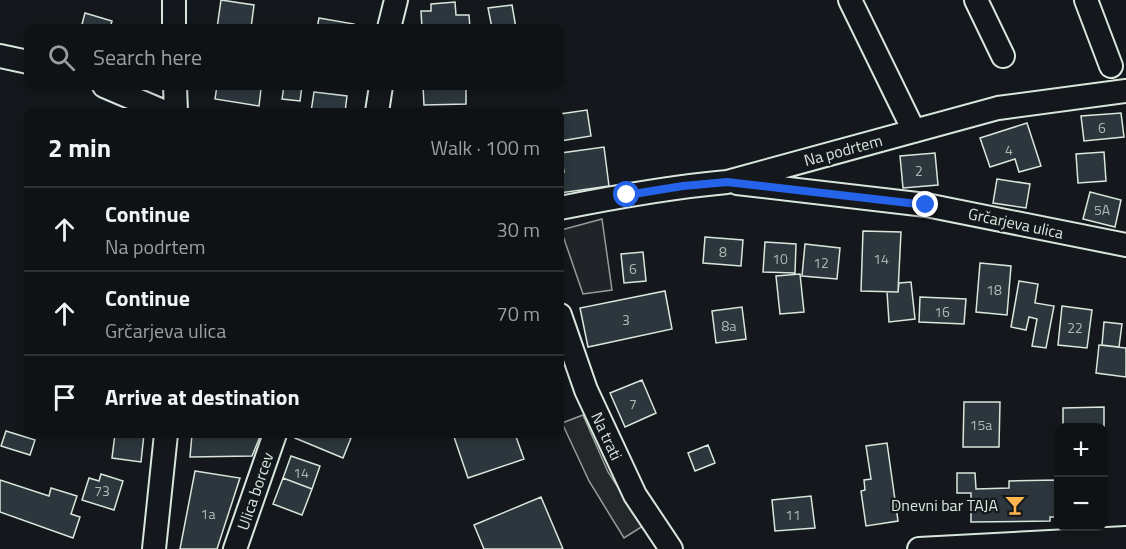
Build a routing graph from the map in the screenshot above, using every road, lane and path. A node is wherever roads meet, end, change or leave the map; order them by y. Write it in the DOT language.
graph roads {
  1 [pos="174,0"];
  2 [pos="396,0"];
  3 [pos="850,0"];
  4 [pos="976,0"];
  5 [pos="1086,0"];
  6 [pos="174,24"];
  7 [pos="390,24"];
  8 [pos="0,56"];
  9 [pos="1003,56"];
  10 [pos="24,61"];
  11 [pos="1111,66"];
  12 [pos="113,90"];
  13 [pos="175,90"];
  14 [pos="380,90"];
  15 [pos="1126,91"];
  16 [pos="156,108"];
  17 [pos="176,108"];
  18 [pos="378,108"];
  19 [pos="914,131"];
  20 [pos="727,182"];
  21 [pos="564,207"];
  22 [pos="1126,245"];
  23 [pos="564,327"];
  24 [pos="166,438"];
  25 [pos="274,438"];
  26 [pos="1126,538"];
  27 [pos="154,549"];
  28 [pos="235,549"];
  29 [pos="671,549"];
  30 [pos="919,549"];
  1 -- 6 [label="street"];
  2 -- 7 [label="street"];
  3 -- 19 [label="street"];
  4 -- 9 [label="street"];
  5 -- 11 [label="street"];
  8 -- 10 [label="street"];
  12 -- 16 [label="street"];
  13 -- 17 [label="street"];
  14 -- 18 [label="street"];
  15 -- 19 [label="street, Na podrtem"];
  19 -- 20 [label="street, Na podrtem"];
  20 -- 21 [label="street, Na podrtem"];
  20 -- 22 [label="street, Grčarjeva ulica"];
  23 -- 29 [label="street, Na trati"];
  24 -- 27 [label="street"];
  25 -- 28 [label="street, Ulica borcev"];
  26 -- 30 [label="street"];
}
